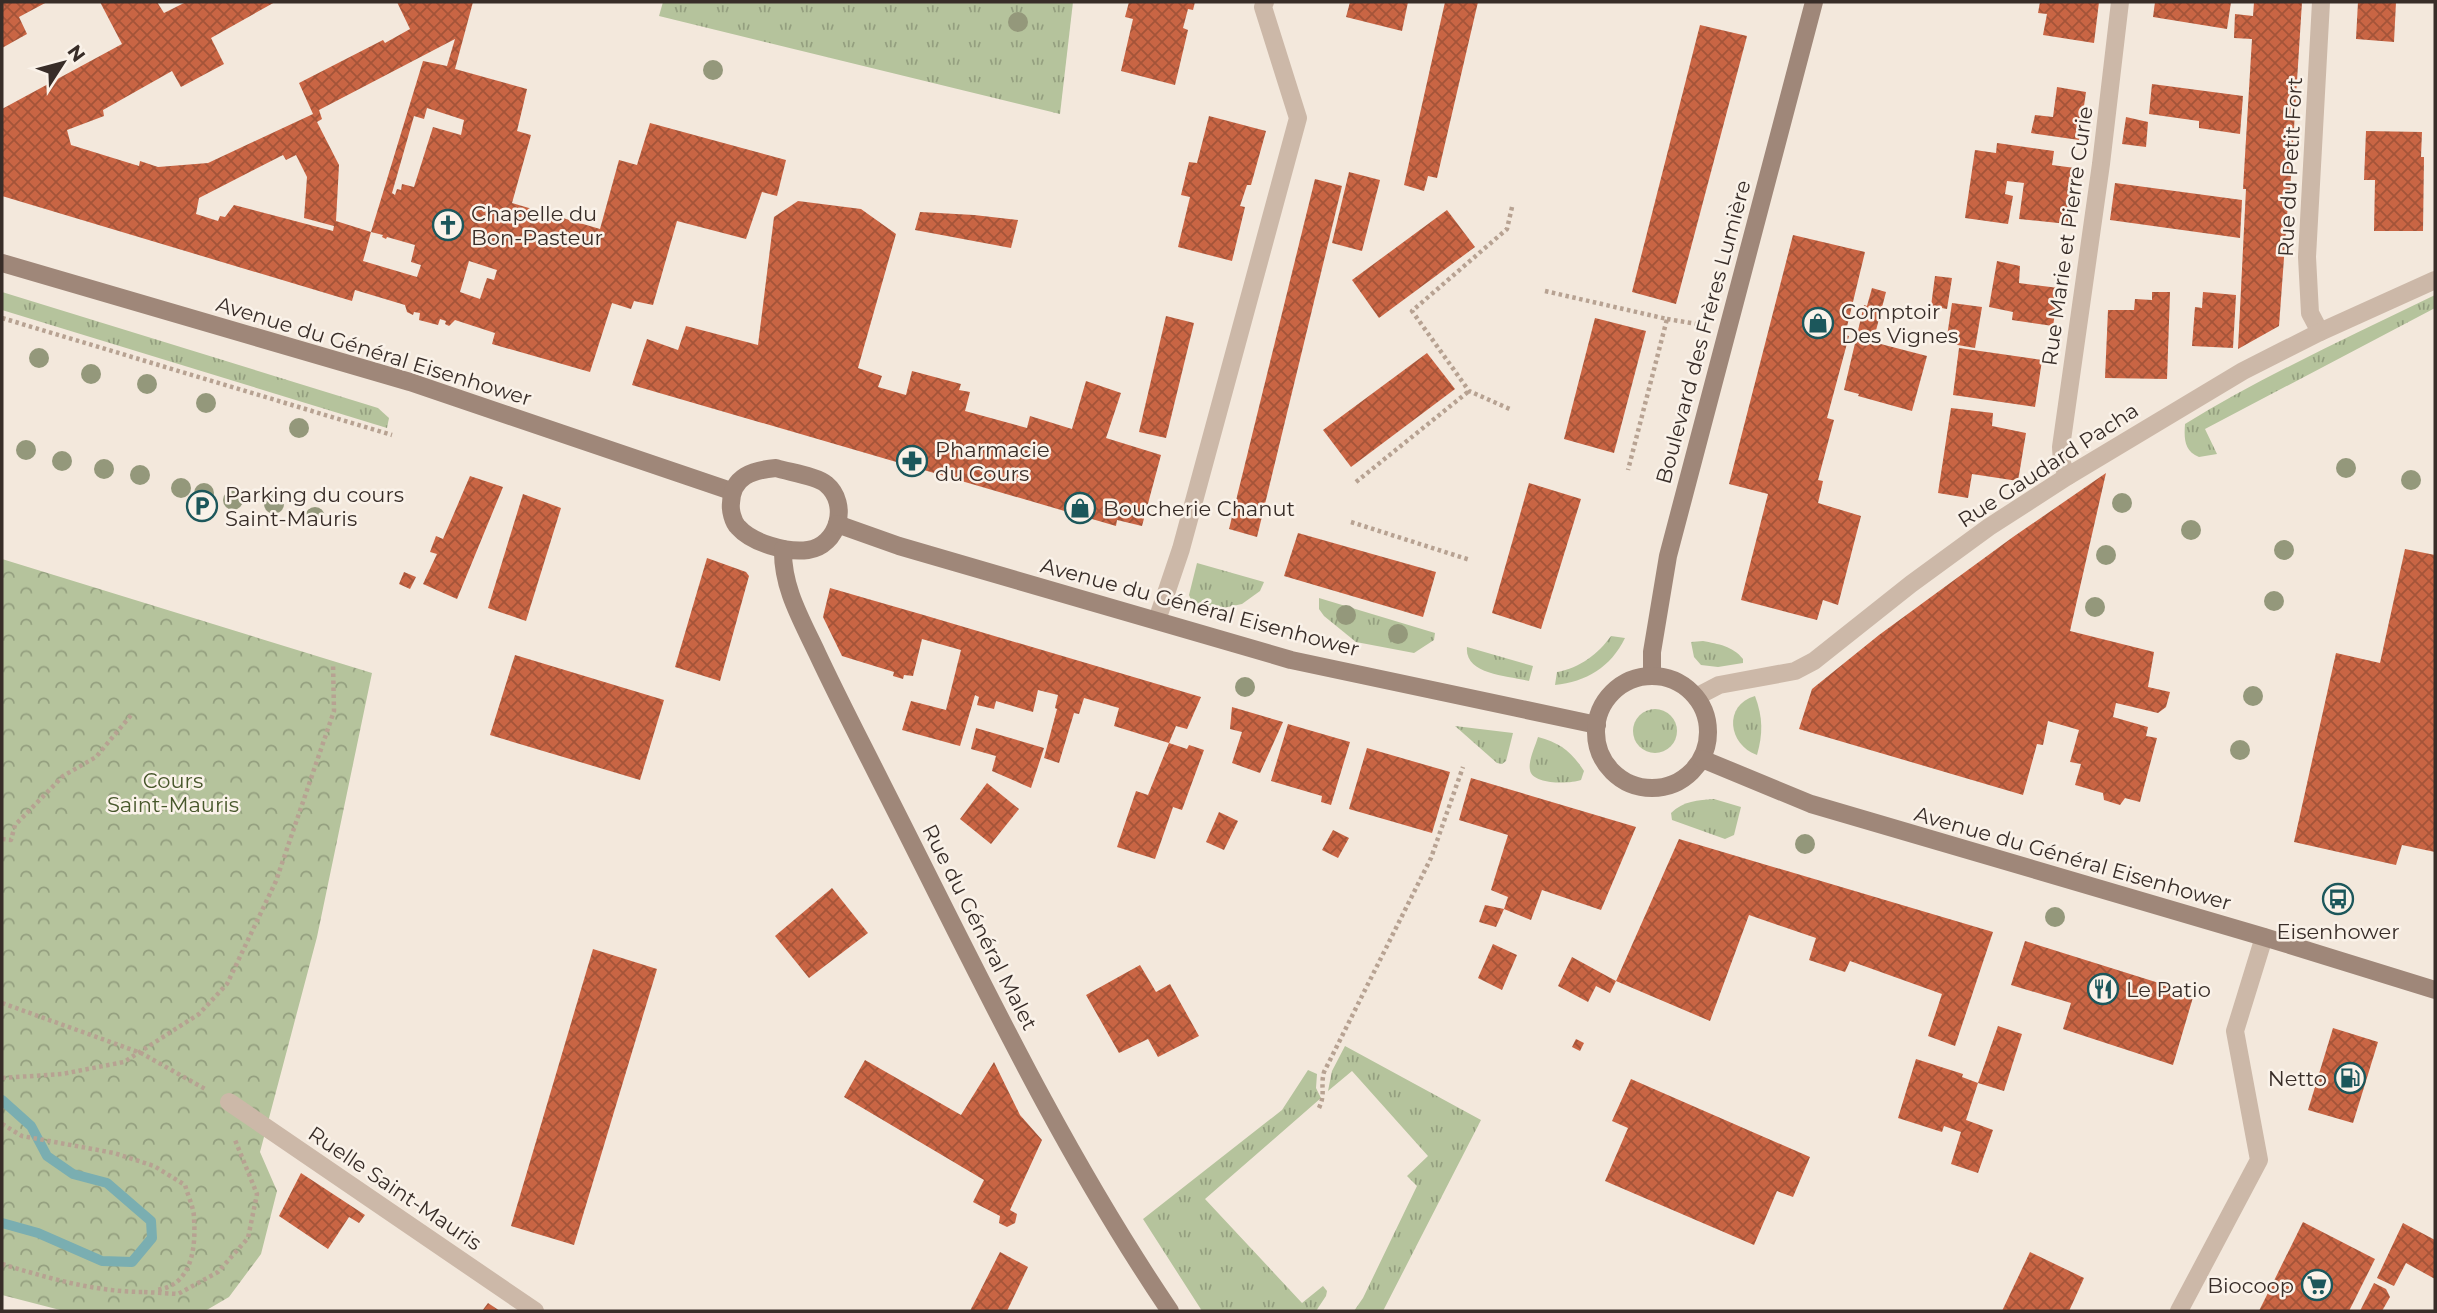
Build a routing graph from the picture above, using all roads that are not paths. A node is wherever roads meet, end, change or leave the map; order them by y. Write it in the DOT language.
graph roads {
  1 [pos="1265,2"];
  2 [pos="1814,2"];
  3 [pos="2120,2"];
  4 [pos="2321,2"];
  5 [pos="2,263"];
  6 [pos="2435,280"];
  7 [pos="2320,332"];
  8 [pos="2068,475"];
  9 [pos="731,491"];
  10 [pos="837,524"];
  11 [pos="783,549"];
  12 [pos="1157,621"];
  13 [pos="1652,676"];
  14 [pos="1696,696"];
  15 [pos="1597,725"];
  16 [pos="1702,759"];
  17 [pos="2264,937"];
  18 [pos="2435,990"];
  19 [pos="229,1102"];
  20 [pos="536,1311"];
  21 [pos="1170,1311"];
  22 [pos="2179,1311"];
  1 -- 12 [label="street"];
  2 -- 13 [label="main road, Boulevard des Frères Lumière"];
  3 -- 8 [label="street, Rue Marie et Pierre Curie"];
  4 -- 7 [label="street, Rue du Petit Fort"];
  5 -- 9 [label="main road, Avenue du Général Eisenhower"];
  6 -- 7 [label="street, Rue Gaudard Pacha"];
  7 -- 8 [label="street, Rue Gaudard Pacha"];
  8 -- 14 [label="street, Rue Gaudard Pacha"];
  9 -- 10 [label="main road"];
  9 -- 11 [label="main road"];
  10 -- 11 [label="main road"];
  10 -- 12 [label="main road, Avenue du Général Eisenhower"];
  11 -- 21 [label="main road, Rue du Général Malet"];
  12 -- 15 [label="main road, Avenue du Général Eisenhower"];
  13 -- 14 [label="main road"];
  13 -- 15 [label="main road"];
  14 -- 16 [label="main road"];
  15 -- 16 [label="main road"];
  16 -- 17 [label="main road, Avenue du Général Eisenhower"];
  17 -- 18 [label="main road, Avenue du Général Eisenhower"];
  17 -- 22 [label="street"];
  19 -- 20 [label="street, Ruelle Saint-Mauris"];
}
